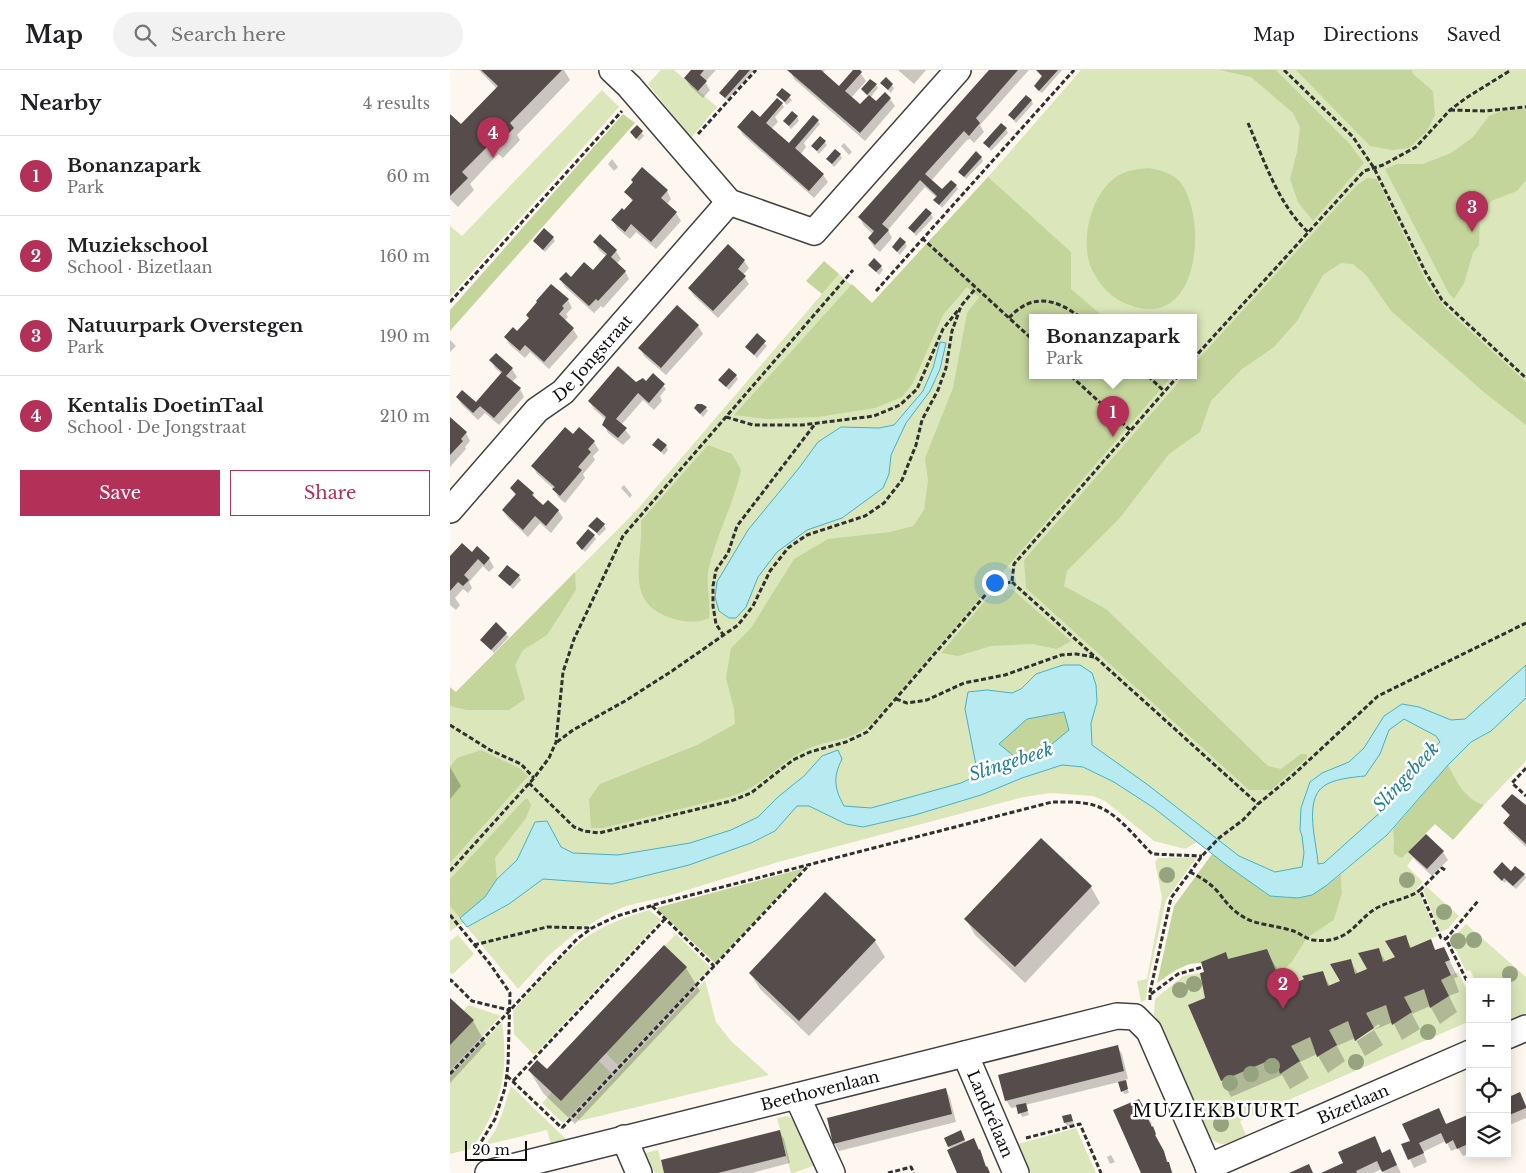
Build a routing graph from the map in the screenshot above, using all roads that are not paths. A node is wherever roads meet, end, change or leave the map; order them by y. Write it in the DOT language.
graph roads {
  1 [pos="958,70"];
  2 [pos="630,80"];
  3 [pos="728,202"];
  4 [pos="450,510"];
  5 [pos="1526,1028"];
  6 [pos="1511,1034"];
  7 [pos="965,1054"];
  8 [pos="1466,1055"];
  9 [pos="797,1096"];
  10 [pos="624,1138"];
  11 [pos="484,1164"];
  12 [pos="1210,1170"];
  13 [pos="639,1173"];
  14 [pos="832,1173"];
  15 [pos="1016,1173"];
  1 -- 3 [label="street"];
  2 -- 3 [label="street"];
  3 -- 4 [label="street, De Jongstraat"];
  5 -- 6 [label="street"];
  7 -- 9 [label="street, Beethovenlaan"];
  7 -- 12 [label="street, Beethovenlaan"];
  7 -- 15 [label="street, Landrélaan"];
  8 -- 12 [label="street, Bizetlaan"];
  9 -- 10 [label="street, Beethovenlaan"];
  9 -- 14 [label="street"];
  10 -- 11 [label="street, Beethovenlaan"];
  10 -- 13 [label="street"];
}
